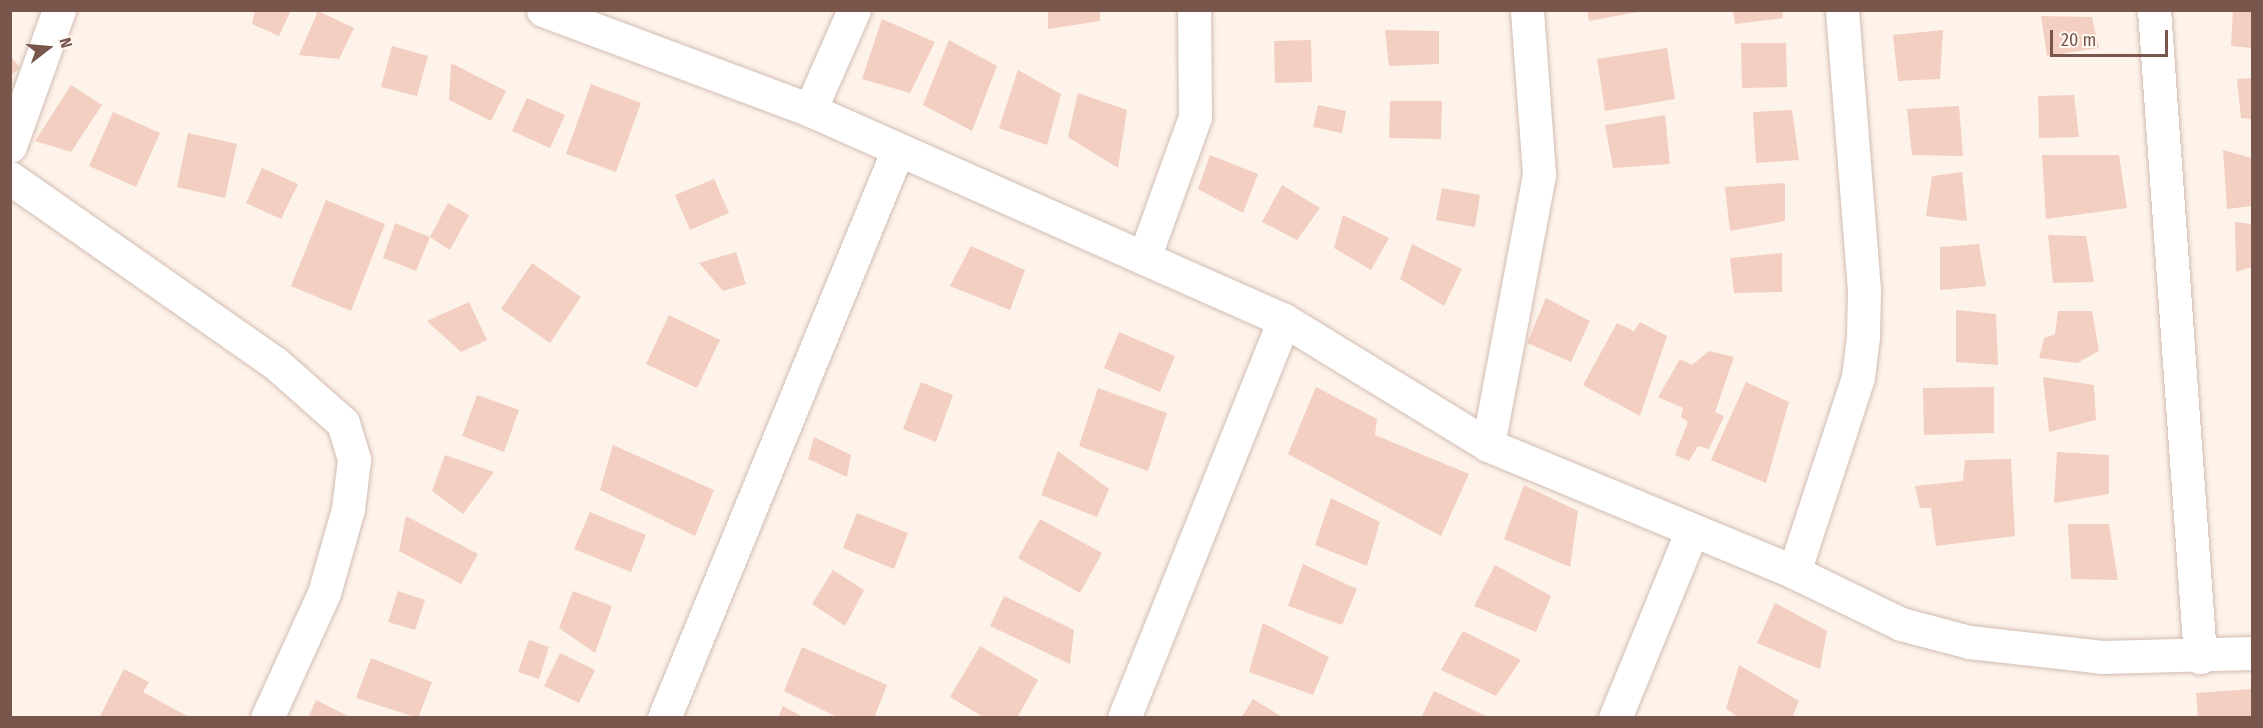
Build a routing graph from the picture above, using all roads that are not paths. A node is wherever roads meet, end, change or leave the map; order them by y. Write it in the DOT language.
graph roads {
  1 [pos="59,10"];
  2 [pos="543,10"];
  3 [pos="854,10"];
  4 [pos="1194,10"];
  5 [pos="1527,10"];
  6 [pos="1842,10"];
  7 [pos="2154,10"];
  8 [pos="810,110"];
  9 [pos="10,146"];
  10 [pos="897,152"];
  11 [pos="10,178"];
  12 [pos="1144,258"];
  13 [pos="1284,320"];
  14 [pos="1488,445"];
  15 [pos="1691,533"];
  16 [pos="1794,572"];
  17 [pos="2253,653"];
  18 [pos="2200,657"];
  19 [pos="267,717"];
  20 [pos="664,717"];
  21 [pos="1124,717"];
  22 [pos="1615,717"];
  1 -- 9 [label="street"];
  2 -- 8 [label="street"];
  3 -- 8 [label="street"];
  4 -- 12 [label="street"];
  5 -- 14 [label="street"];
  6 -- 16 [label="street"];
  7 -- 18 [label="street"];
  8 -- 10 [label="street"];
  10 -- 12 [label="street"];
  10 -- 20 [label="street"];
  11 -- 19 [label="street"];
  12 -- 13 [label="street"];
  13 -- 14 [label="street"];
  13 -- 21 [label="street"];
  14 -- 15 [label="street"];
  15 -- 16 [label="street"];
  15 -- 22 [label="street"];
  16 -- 18 [label="street"];
  17 -- 18 [label="street"];
}
